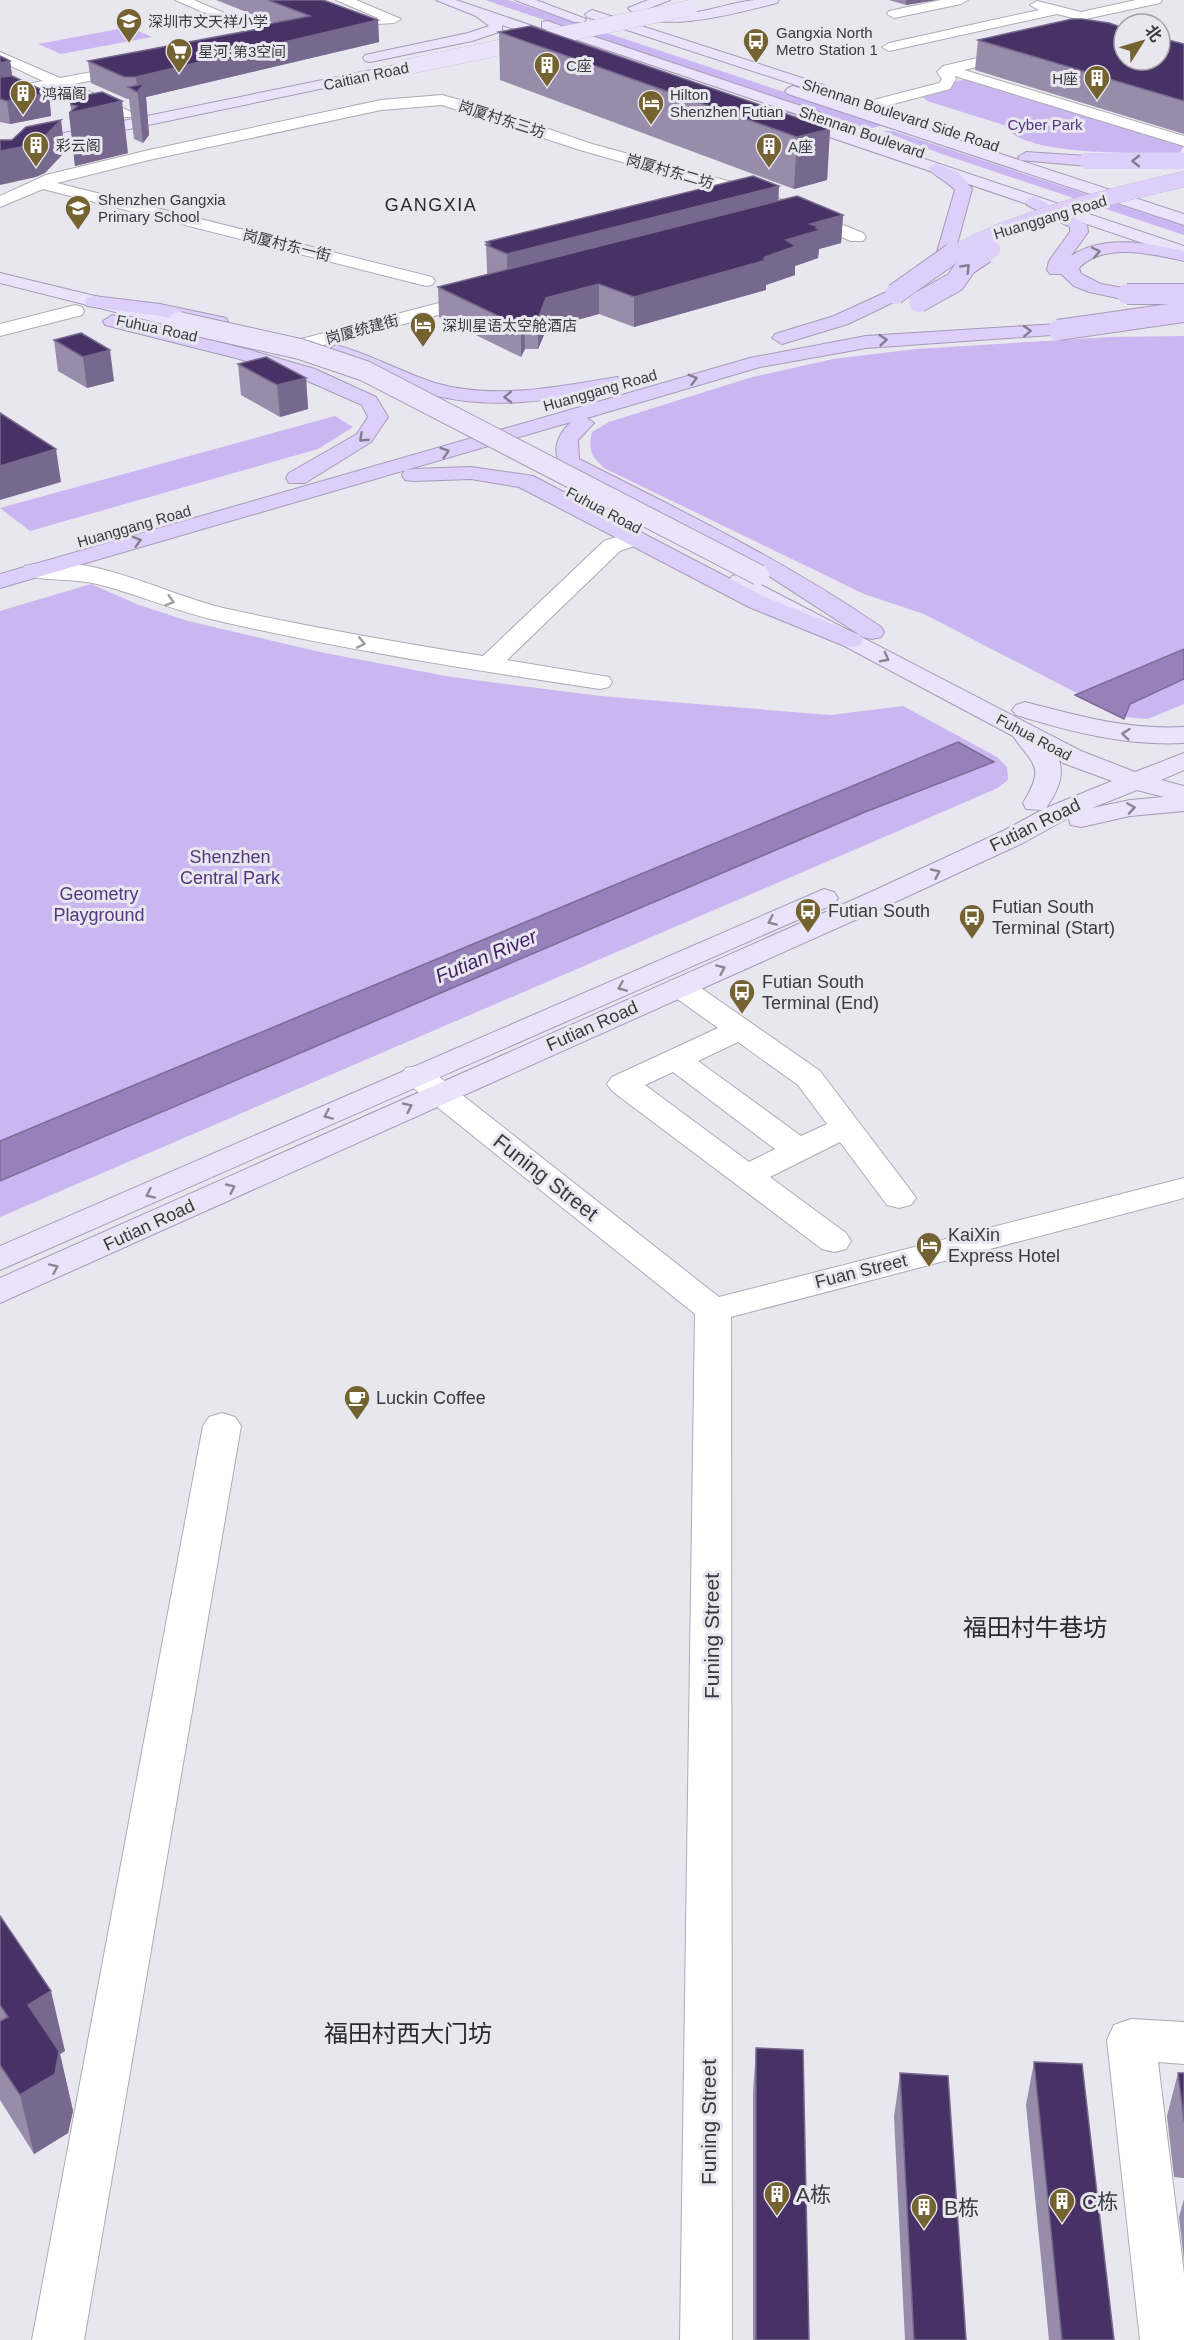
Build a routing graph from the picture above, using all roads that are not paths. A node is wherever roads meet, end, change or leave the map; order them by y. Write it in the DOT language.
graph roads {
  1 [pos="182,0"];
  2 [pos="343,0"];
  3 [pos="443,0"];
  4 [pos="450,0"];
  5 [pos="522,0"];
  6 [pos="551,0"];
  7 [pos="651,0"];
  8 [pos="772,0"];
  9 [pos="961,0"];
  10 [pos="1021,0"];
  11 [pos="1155,0"];
  12 [pos="677,3"];
  13 [pos="728,4"];
  14 [pos="476,5"];
  15 [pos="1057,10"];
  16 [pos="894,14"];
  17 [pos="382,21"];
  18 [pos="631,27"];
  19 [pos="472,37"];
  20 [pos="556,39"];
  21 [pos="689,45"];
  22 [pos="661,47"];
  23 [pos="889,47"];
  24 [pos="237,48"];
  25 [pos="1035,49"];
  26 [pos="595,52"];
  27 [pos="506,53"];
  28 [pos="0,56"];
  29 [pos="639,56"];
  30 [pos="355,61"];
  31 [pos="0,63"];
  32 [pos="148,65"];
  33 [pos="948,69"];
  34 [pos="747,75"];
  35 [pos="709,80"];
  36 [pos="265,81"];
  37 [pos="52,84"];
  38 [pos="350,92"];
  39 [pos="829,92"];
  40 [pos="0,94"];
  41 [pos="210,97"];
  42 [pos="225,105"];
  43 [pos="381,105"];
  44 [pos="871,105"];
  45 [pos="763,109"];
  46 [pos="121,116"];
  47 [pos="100,125"];
  48 [pos="76,136"];
  49 [pos="1184,141"];
  50 [pos="0,147"];
  51 [pos="586,147"];
  52 [pos="969,150"];
  53 [pos="149,155"];
  54 [pos="1026,157"];
  55 [pos="1184,161"];
  56 [pos="938,163"];
  57 [pos="1184,179"];
  58 [pos="42,184"];
  59 [pos="1184,184"];
  60 [pos="1184,191"];
  61 [pos="1139,193"];
  62 [pos="1033,201"];
  63 [pos="0,202"];
  64 [pos="1184,209"];
  65 [pos="1184,214"];
  66 [pos="800,215"];
  67 [pos="1184,220"];
  68 [pos="771,222"];
  69 [pos="857,237"];
  70 [pos="1184,242"];
  71 [pos="1184,254"];
  72 [pos="944,258"];
  73 [pos="0,278"];
  74 [pos="426,281"];
  75 [pos="0,292"];
  76 [pos="500,293"];
  77 [pos="1184,294"];
  78 [pos="1124,296"];
  79 [pos="1184,300"];
  80 [pos="94,302"];
  81 [pos="75,310"];
  82 [pos="1184,312"];
  83 [pos="174,326"];
  84 [pos="1184,327"];
  85 [pos="0,330"];
  86 [pos="1058,330"];
  87 [pos="308,343"];
  88 [pos="725,370"];
  89 [pos="413,381"];
  90 [pos="628,382"];
  91 [pos="656,389"];
  92 [pos="360,396"];
  93 [pos="641,406"];
  94 [pos="584,423"];
  95 [pos="594,475"];
  96 [pos="297,478"];
  97 [pos="339,484"];
  98 [pos="542,489"];
  99 [pos="635,538"];
  100 [pos="0,566"];
  101 [pos="33,571"];
  102 [pos="0,581"];
  103 [pos="861,636"];
  104 [pos="487,666"];
  105 [pos="600,682"];
  106 [pos="1021,719"];
  107 [pos="1184,735"];
  108 [pos="1184,745"];
  109 [pos="1184,760"];
  110 [pos="1136,772"];
  111 [pos="1184,780"];
  112 [pos="1184,794"];
  113 [pos="1036,803"];
  114 [pos="1184,803"];
  115 [pos="1013,837"];
  116 [pos="680,987"];
  117 [pos="741,1029"];
  118 [pos="675,1059"];
  119 [pos="428,1084"];
  120 [pos="845,1126"];
  121 [pos="798,1150"];
  122 [pos="746,1176"];
  123 [pos="1184,1188"];
  124 [pos="899,1198"];
  125 [pos="834,1241"];
  126 [pos="0,1259"];
  127 [pos="0,1292"];
  128 [pos="713,1310"];
  129 [pos="222,1426"];
  130 [pos="1184,2043"];
  131 [pos="58,2340"];
  132 [pos="706,2340"];
  133 [pos="1166,2340"];
  1 -- 24 [label="street"];
  2 -- 17 [label="street"];
  3 -- 14 [label="main road"];
  4 -- 14 [label="main road"];
  5 -- 22 [label="main road, Shennan Boulevard"];
  6 -- 7 [label="main road"];
  6 -- 18 [label="main road, Shennan Boulevard Side Road"];
  8 -- 13 [label="main road"];
  9 -- 16 [label="street"];
  10 -- 15 [label="street"];
  11 -- 15 [label="street"];
  12 -- 13 [label="main road, Caitian Road"];
  12 -- 13 [label="main road"];
  12 -- 41 [label="main road, Caitian Road"];
  12 -- 42 [label="main road, Caitian Road, bridge"];
  13 -- 21 [label="main road"];
  14 -- 19 [label="main road"];
  14 -- 20 [label="main road"];
  14 -- 29 [label="main road, Shennan Boulevard"];
  15 -- 23 [label="street"];
  18 -- 21 [label="main road, Shennan Boulevard Side Road"];
  18 -- 22 [label="main road"];
  19 -- 27 [label="main road"];
  19 -- 30 [label="main road"];
  20 -- 26 [label="main road"];
  20 -- 29 [label="main road"];
  21 -- 39 [label="main road, Shennan Boulevard Side Road"];
  22 -- 34 [label="main road, Shennan Boulevard"];
  25 -- 33 [label="street"];
  26 -- 27 [label="main road"];
  26 -- 45 [label="main road"];
  27 -- 38 [label="main road"];
  28 -- 37 [label="street"];
  29 -- 35 [label="main road, Shennan Boulevard"];
  31 -- 37 [label="street"];
  32 -- 37 [label="street"];
  33 -- 44 [label="street"];
  33 -- 49 [label="street"];
  34 -- 39 [label="main road"];
  34 -- 52 [label="main road, Shennan Boulevard"];
  35 -- 45 [label="main road"];
  35 -- 56 [label="main road, Shennan Boulevard"];
  36 -- 41 [label="main road"];
  37 -- 40 [label="street"];
  37 -- 46 [label="street"];
  38 -- 42 [label="main road"];
  38 -- 43 [label="street"];
  39 -- 44 [label="main road, Shennan Boulevard Side Road"];
  41 -- 46 [label="main road, Caitian Road"];
  42 -- 47 [label="main road, Caitian Road"];
  43 -- 51 [label="street, 岗厦村东三坊"];
  43 -- 53 [label="street, 岗厦村东三坊"];
  44 -- 54 [label="main road, Shennan Boulevard Side Road"];
  45 -- 56 [label="main road"];
  46 -- 47 [label="main road, Caitian Road"];
  47 -- 48 [label="main road, Caitian Road"];
  47 -- 48 [label="main road"];
  47 -- 50 [label="main road, Caitian Road"];
  47 -- 53 [label="street"];
  48 -- 50 [label="main road, Caitian Road"];
  51 -- 66 [label="street, 岗厦村东二坊"];
  52 -- 56 [label="main road"];
  52 -- 67 [label="main road, Shennan Boulevard"];
  53 -- 58 [label="street, 岗厦村东三坊"];
  55 -- 54 [label="highway, one-way, bridge"];
  54 -- 61 [label="main road, Shennan Boulevard Side Road"];
  56 -- 62 [label="main road"];
  56 -- 70 [label="main road, Shennan Boulevard"];
  56 -- 72 [label="highway"];
  57 -- 61 [label="highway, Huanggang Road, bridge"];
  58 -- 63 [label="street, 岗厦村东三坊"];
  58 -- 74 [label="street, 岗厦村东一街"];
  59 -- 61 [label="highway, bridge"];
  60 -- 61 [label="highway"];
  61 -- 64 [label="main road, Shennan Boulevard Side Road"];
  61 -- 65 [label="main road"];
  61 -- 72 [label="highway, Huanggang Road, bridge"];
  88 -- 61 [label="highway, one-way, bridge"];
  62 -- 71 [label="main road"];
  62 -- 78 [label="highway"];
  66 -- 68 [label="street"];
  66 -- 69 [label="street, 岗厦村东二坊"];
  78 -- 71 [label="highway, one-way"];
  72 -- 90 [label="highway, Huanggang Road, bridge"];
  73 -- 80 [label="main road, Fuhua Road"];
  75 -- 81 [label="main road, Fuhua Road"];
  76 -- 87 [label="street, 岗厦统建街"];
  77 -- 78 [label="highway, bridge"];
  78 -- 79 [label="highway"];
  80 -- 83 [label="main road, Fuhua Road"];
  80 -- 87 [label="highway"];
  81 -- 83 [label="main road, Fuhua Road"];
  81 -- 85 [label="street"];
  81 -- 92 [label="highway"];
  82 -- 86 [label="highway, Huanggang Road, bridge"];
  83 -- 103 [label="main road, Fuhua Road"];
  84 -- 86 [label="highway, bridge"];
  88 -- 86 [label="highway, Huanggang Road, one-way"];
  87 -- 89 [label="highway"];
  91 -- 88 [label="highway, Huanggang Road, one-way"];
  90 -- 89 [label="highway, one-way"];
  89 -- 92 [label="highway"];
  90 -- 96 [label="highway, Huanggang Road"];
  91 -- 93 [label="highway"];
  97 -- 91 [label="highway, Huanggang Road, one-way"];
  92 -- 96 [label="highway, one-way"];
  94 -- 95 [label="highway"];
  95 -- 98 [label="highway"];
  95 -- 103 [label="highway"];
  96 -- 100 [label="highway, Huanggang Road"];
  97 -- 98 [label="highway"];
  101 -- 97 [label="highway, Huanggang Road, one-way"];
  98 -- 99 [label="highway"];
  99 -- 103 [label="highway"];
  99 -- 104 [label="street"];
  101 -- 102 [label="highway, Huanggang Road"];
  101 -- 104 [label="street, one-way"];
  103 -- 106 [label="main road, Fuhua Road"];
  104 -- 105 [label="street"];
  107 -- 106 [label="main road, one-way"];
  106 -- 110 [label="main road, Fuhua Road"];
  106 -- 113 [label="main road"];
  108 -- 110 [label="main road, Futian Road"];
  109 -- 110 [label="main road, Futian Road"];
  110 -- 111 [label="main road, Fuhua Road"];
  110 -- 112 [label="main road, Fuhua Road"];
  110 -- 113 [label="main road, Futian Road"];
  110 -- 115 [label="main road, Futian Road"];
  113 -- 119 [label="main road, Futian Road, one-way"];
  115 -- 114 [label="main road, one-way"];
  116 -- 115 [label="main road, Futian Road, one-way"];
  116 -- 117 [label="street"];
  116 -- 119 [label="main road, Futian Road"];
  117 -- 118 [label="street"];
  117 -- 120 [label="street"];
  118 -- 121 [label="street"];
  118 -- 122 [label="street"];
  119 -- 126 [label="main road, Futian Road, one-way"];
  127 -- 119 [label="main road, Futian Road, one-way"];
  119 -- 128 [label="street, Funing Street"];
  120 -- 121 [label="street"];
  120 -- 124 [label="street"];
  121 -- 122 [label="street"];
  122 -- 125 [label="street"];
  123 -- 128 [label="street, Fuan Street"];
  128 -- 132 [label="street, Funing Street"];
  129 -- 131 [label="street"];
  130 -- 133 [label="street"];
}
